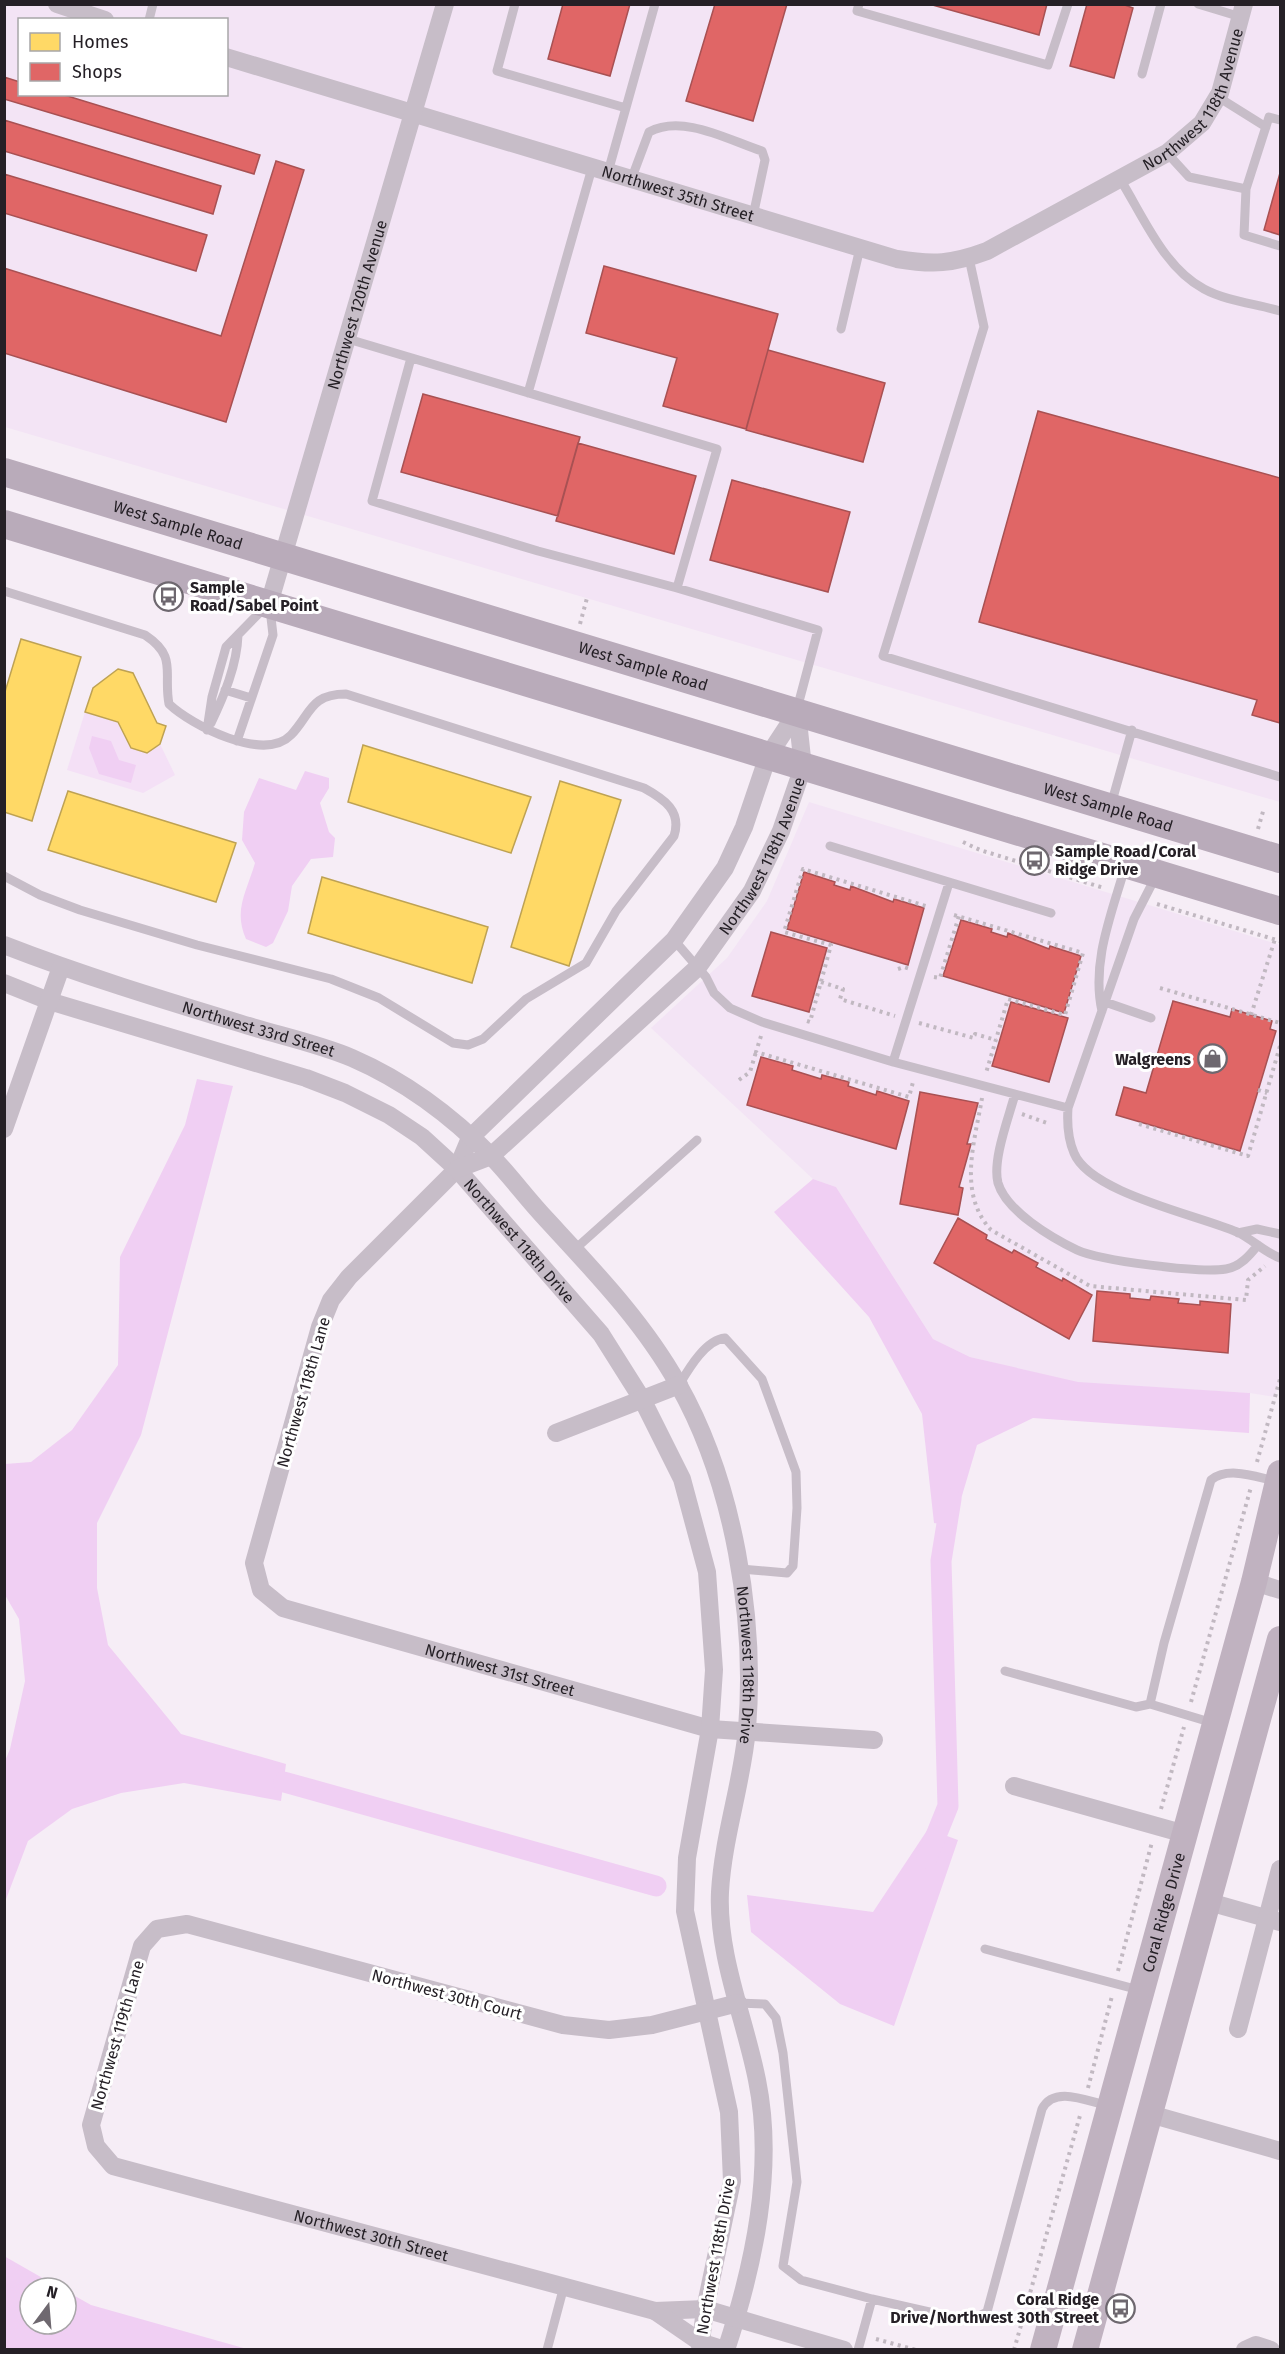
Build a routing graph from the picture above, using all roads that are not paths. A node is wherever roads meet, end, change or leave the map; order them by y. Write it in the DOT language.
graph roads {
  1 [pos="57,4"];
  2 [pos="445,4"];
  3 [pos="515,4"];
  4 [pos="655,4"];
  5 [pos="859,4"];
  6 [pos="1068,4"];
  7 [pos="1161,4"];
  8 [pos="1198,4"];
  9 [pos="1242,11"];
  10 [pos="99,18"];
  11 [pos="228,58"];
  12 [pos="1142,74"];
  13 [pos="1218,96"];
  14 [pos="626,108"];
  15 [pos="414,115"];
  16 [pos="1281,120"];
  17 [pos="1266,127"];
  18 [pos="1167,153"];
  19 [pos="600,170"];
  20 [pos="1120,179"];
  21 [pos="631,180"];
  22 [pos="1246,189"];
  23 [pos="753,216"];
  24 [pos="1281,246"];
  25 [pos="860,248"];
  26 [pos="969,258"];
  27 [pos="1281,311"];
  28 [pos="841,329"];
  29 [pos="348,339"];
  30 [pos="411,358"];
  31 [pos="528,393"];
  32 [pos="4,472"];
  33 [pos="4,524"];
  34 [pos="285,556"];
  35 [pos="677,588"];
  36 [pos="4,591"];
  37 [pos="269,604"];
  38 [pos="238,635"];
  39 [pos="225,690"];
  40 [pos="251,698"];
  41 [pos="797,711"];
  42 [pos="207,730"];
  43 [pos="1132,730"];
  44 [pos="237,741"];
  45 [pos="768,756"];
  46 [pos="803,767"];
  47 [pos="1281,777"];
  48 [pos="1111,807"];
  49 [pos="830,846"];
  50 [pos="1281,859"];
  51 [pos="1126,864"];
  52 [pos="1158,874"];
  53 [pos="4,876"];
  54 [pos="949,883"];
  55 [pos="1281,911"];
  56 [pos="1051,913"];
  57 [pos="674,940"];
  58 [pos="4,945"];
  59 [pos="61,967"];
  60 [pos="698,967"];
  61 [pos="4,983"];
  62 [pos="49,1001"];
  63 [pos="1104,1006"];
  64 [pos="1151,1018"];
  65 [pos="892,1062"];
  66 [pos="1015,1094"];
  67 [pos="1068,1108"];
  68 [pos="4,1129"];
  69 [pos="470,1138"];
  70 [pos="697,1140"];
  71 [pos="491,1156"];
  72 [pos="457,1169"];
  73 [pos="1238,1233"];
  74 [pos="1281,1233"];
  75 [pos="1258,1245"];
  76 [pos="574,1250"];
  77 [pos="1277,1261"];
  78 [pos="679,1385"];
  79 [pos="642,1399"];
  80 [pos="556,1432"];
  81 [pos="1280,1477"];
  82 [pos="741,1569"];
  83 [pos="1254,1582"];
  84 [pos="261,1590"];
  85 [pos="1281,1590"];
  86 [pos="1281,1639"];
  87 [pos="1005,1671"];
  88 [pos="1150,1704"];
  89 [pos="1215,1723"];
  90 [pos="711,1729"];
  91 [pos="746,1733"];
  92 [pos="874,1740"];
  93 [pos="1014,1786"];
  94 [pos="1185,1834"];
  95 [pos="1281,1869"];
  96 [pos="1209,1902"];
  97 [pos="1274,1920"];
  98 [pos="157,1929"];
  99 [pos="985,1949"];
  100 [pos="1142,1990"];
  101 [pos="738,2003"];
  102 [pos="705,2010"];
  103 [pos="1238,2029"];
  104 [pos="1111,2106"];
  105 [pos="1150,2114"];
  106 [pos="96,2146"];
  107 [pos="1281,2151"];
  108 [pos="564,2286"];
  109 [pos="872,2299"];
  110 [pos="705,2309"];
  111 [pos="655,2311"];
  112 [pos="736,2319"];
  113 [pos="700,2346"];
  114 [pos="548,2349"];
  115 [pos="726,2349"];
  116 [pos="844,2349"];
  117 [pos="858,2349"];
  118 [pos="1043,2349"];
  119 [pos="1085,2349"];
  120 [pos="1245,2349"];
  121 [pos="1271,2349"];
  1 -- 10 [label="street"];
  2 -- 15 [label="street, Northwest 120th Avenue"];
  3 -- 14 [label="lane"];
  4 -- 14 [label="lane"];
  5 -- 6 [label="lane"];
  7 -- 12 [label="lane"];
  8 -- 9 [label="lane"];
  9 -- 13 [label="street, Northwest 118th Avenue"];
  11 -- 15 [label="street, Northwest 35th Street"];
  13 -- 17 [label="lane"];
  13 -- 18 [label="street, Northwest 118th Avenue"];
  14 -- 19 [label="lane"];
  15 -- 19 [label="street, Northwest 35th Street"];
  15 -- 29 [label="street, Northwest 120th Avenue"];
  16 -- 17 [label="lane"];
  17 -- 22 [label="lane"];
  18 -- 20 [label="street, Northwest 118th Avenue"];
  18 -- 22 [label="lane"];
  19 -- 21 [label="street, Northwest 35th Street"];
  19 -- 31 [label="lane"];
  20 -- 26 [label="street, Northwest 35th Street"];
  20 -- 27 [label="lane"];
  21 -- 23 [label="street, Northwest 35th Street"];
  21 -- 23 [label="lane"];
  22 -- 24 [label="lane"];
  23 -- 25 [label="street, Northwest 35th Street"];
  25 -- 26 [label="street, Northwest 35th Street"];
  25 -- 28 [label="lane"];
  26 -- 43 [label="lane"];
  29 -- 30 [label="lane"];
  29 -- 34 [label="street, Northwest 120th Avenue"];
  30 -- 31 [label="lane"];
  30 -- 35 [label="lane"];
  31 -- 35 [label="lane"];
  32 -- 34 [label="main road, West Sample Road"];
  33 -- 37 [label="main road"];
  34 -- 37 [label="street, Northwest 120th Avenue"];
  34 -- 41 [label="main road, West Sample Road"];
  35 -- 41 [label="lane"];
  36 -- 42 [label="lane"];
  37 -- 38 [label="lane"];
  37 -- 40 [label="lane"];
  37 -- 45 [label="main road"];
  38 -- 39 [label="lane"];
  38 -- 42 [label="lane"];
  39 -- 40 [label="lane"];
  39 -- 42 [label="lane"];
  40 -- 44 [label="lane"];
  41 -- 45 [label="street, Northwest 118th Avenue"];
  41 -- 46 [label="street, Northwest 118th Avenue"];
  41 -- 48 [label="main road, West Sample Road"];
  42 -- 44 [label="lane"];
  43 -- 47 [label="lane"];
  43 -- 48 [label="lane"];
  44 -- 53 [label="lane"];
  45 -- 46 [label="main road"];
  45 -- 57 [label="street, Northwest 118th Avenue"];
  46 -- 51 [label="main road"];
  46 -- 60 [label="street, Northwest 118th Avenue"];
  48 -- 50 [label="main road, West Sample Road"];
  49 -- 54 [label="lane"];
  51 -- 52 [label="main road"];
  51 -- 63 [label="lane"];
  52 -- 55 [label="main road"];
  52 -- 63 [label="lane"];
  54 -- 56 [label="lane"];
  54 -- 65 [label="lane"];
  57 -- 60 [label="lane"];
  57 -- 69 [label="street, Northwest 118th Avenue"];
  58 -- 59 [label="street, Northwest 33rd Street"];
  59 -- 62 [label="street"];
  59 -- 69 [label="street, Northwest 33rd Street"];
  60 -- 65 [label="lane"];
  60 -- 71 [label="street, Northwest 118th Avenue"];
  61 -- 62 [label="street, Northwest 33rd Street"];
  62 -- 68 [label="street"];
  62 -- 72 [label="street, Northwest 33rd Street"];
  63 -- 64 [label="lane"];
  63 -- 67 [label="lane"];
  65 -- 66 [label="lane"];
  66 -- 67 [label="lane"];
  66 -- 75 [label="lane"];
  67 -- 73 [label="lane"];
  69 -- 71 [label="street, Northwest 33rd Street"];
  69 -- 72 [label="street, Northwest 118th Avenue"];
  70 -- 76 [label="lane"];
  71 -- 72 [label="street, Northwest 118th Avenue"];
  71 -- 76 [label="street, Northwest 118th Drive"];
  72 -- 79 [label="street, Northwest 118th Drive"];
  72 -- 84 [label="street, Northwest 118th Lane"];
  73 -- 74 [label="lane"];
  73 -- 75 [label="lane"];
  75 -- 77 [label="lane"];
  76 -- 78 [label="street, Northwest 118th Drive"];
  78 -- 79 [label="street"];
  78 -- 82 [label="street, Northwest 118th Drive"];
  78 -- 82 [label="lane"];
  79 -- 80 [label="street"];
  79 -- 90 [label="street, Northwest 118th Drive"];
  81 -- 83 [label="main road, Coral Ridge Drive"];
  81 -- 88 [label="lane"];
  82 -- 91 [label="street, Northwest 118th Drive"];
  83 -- 85 [label="street"];
  83 -- 89 [label="main road, Coral Ridge Drive"];
  84 -- 90 [label="street, Northwest 31st Street"];
  86 -- 96 [label="main road"];
  87 -- 88 [label="lane"];
  88 -- 89 [label="lane"];
  89 -- 94 [label="main road, Coral Ridge Drive"];
  90 -- 91 [label="street, Northwest 31st Street"];
  90 -- 102 [label="street, Northwest 118th Drive"];
  91 -- 92 [label="street, Northwest 31st Street"];
  91 -- 101 [label="street, Northwest 118th Drive"];
  93 -- 94 [label="street"];
  94 -- 100 [label="main road, Coral Ridge Drive"];
  95 -- 97 [label="street"];
  96 -- 97 [label="street"];
  96 -- 105 [label="main road"];
  97 -- 103 [label="street"];
  98 -- 102 [label="street, Northwest 30th Court"];
  98 -- 106 [label="street, Northwest 119th Lane"];
  99 -- 100 [label="lane"];
  100 -- 104 [label="main road, Coral Ridge Drive"];
  101 -- 102 [label="street, Northwest 30th Court"];
  101 -- 109 [label="lane"];
  101 -- 112 [label="street, Northwest 118th Drive"];
  102 -- 110 [label="street, Northwest 118th Drive"];
  104 -- 109 [label="lane"];
  104 -- 118 [label="main road, Coral Ridge Drive"];
  105 -- 107 [label="street"];
  105 -- 119 [label="main road"];
  106 -- 108 [label="street, Northwest 30th Street"];
  108 -- 111 [label="street, Northwest 30th Street"];
  108 -- 114 [label="lane"];
  109 -- 117 [label="lane"];
  110 -- 111 [label="street, Northwest 30th Street"];
  110 -- 112 [label="street, Northwest 30th Street"];
  110 -- 113 [label="street, Northwest 118th Drive"];
  111 -- 113 [label="street, Northwest 30th Street"];
  112 -- 115 [label="street, Northwest 118th Drive"];
  112 -- 116 [label="street, Northwest 30th Street"];
  113 -- 115 [label="street, Northwest 30th Street"];
  120 -- 121 [label="street"];
}
